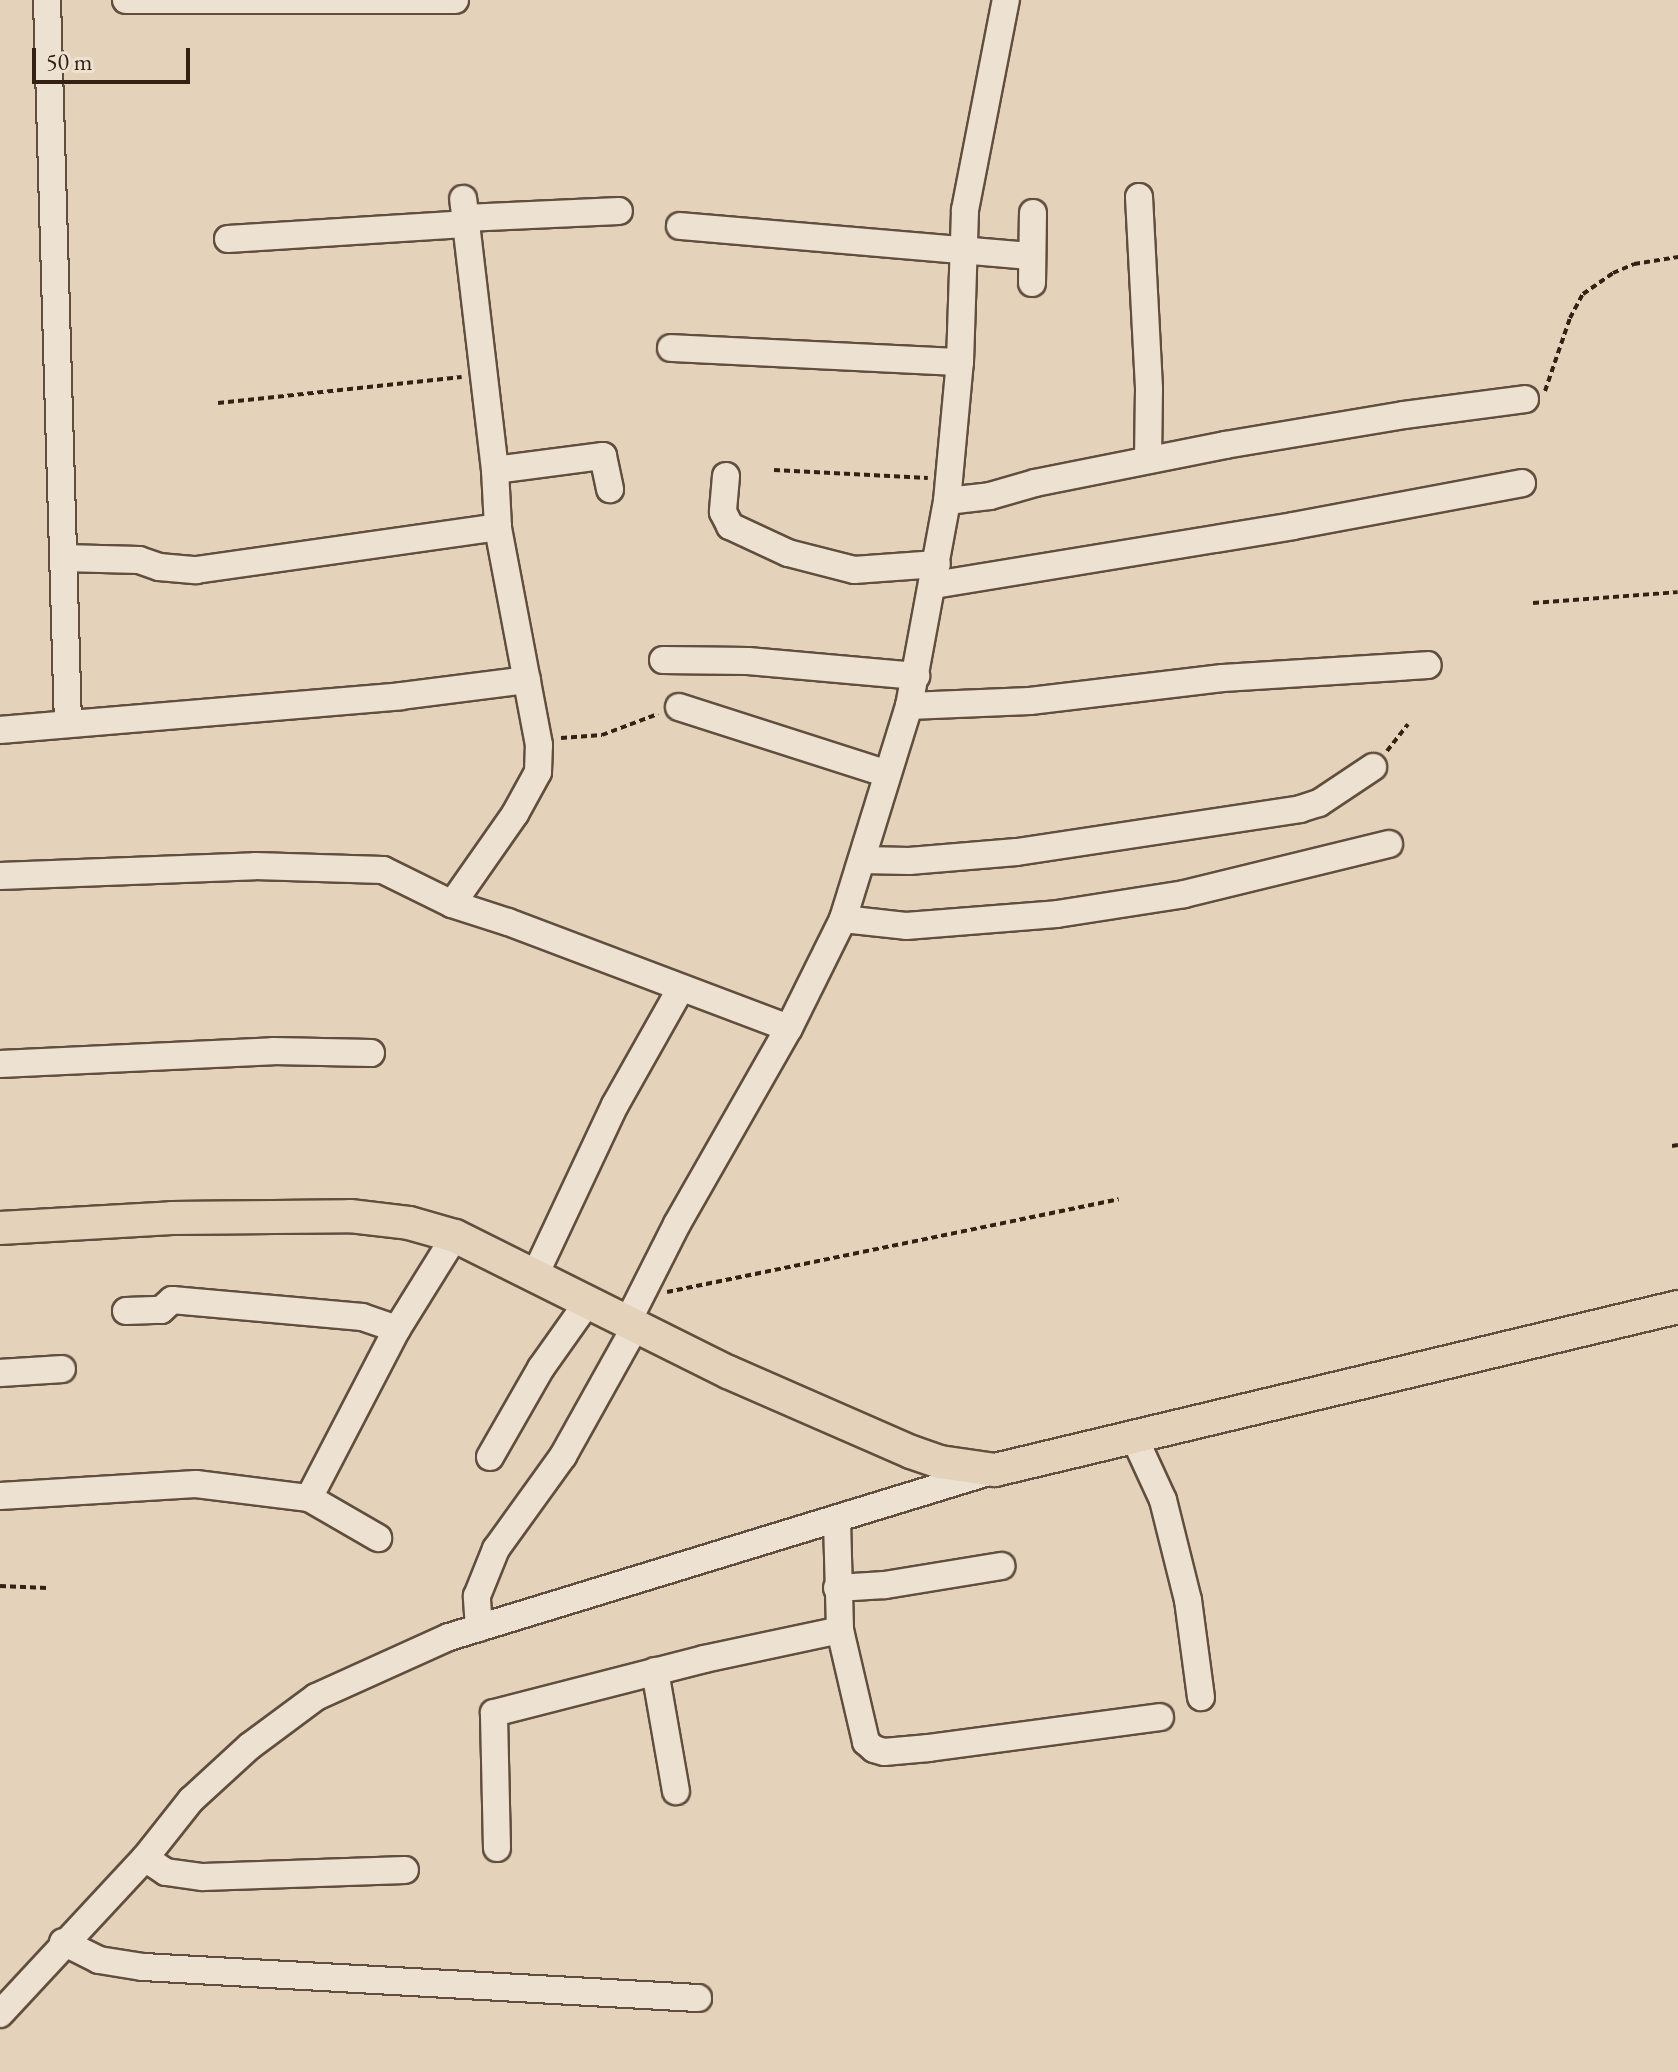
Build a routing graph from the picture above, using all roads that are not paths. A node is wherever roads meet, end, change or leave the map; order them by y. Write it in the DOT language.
graph roads {
  1 [pos="47,0"];
  2 [pos="126,0"];
  3 [pos="455,0"];
  4 [pos="1006,0"];
  5 [pos="1139,197"];
  6 [pos="619,211"];
  7 [pos="464,213"];
  8 [pos="1033,213"];
  9 [pos="680,226"];
  10 [pos="228,239"];
  11 [pos="963,252"];
  12 [pos="1032,256"];
  13 [pos="1032,283"];
  14 [pos="671,348"];
  15 [pos="960,362"];
  16 [pos="1525,399"];
  17 [pos="1148,460"];
  18 [pos="495,470"];
  19 [pos="726,476"];
  20 [pos="1522,483"];
  21 [pos="610,489"];
  22 [pos="948,490"];
  23 [pos="498,527"];
  24 [pos="63,558"];
  25 [pos="936,574"];
  26 [pos="663,660"];
  27 [pos="1428,665"];
  28 [pos="916,676"];
  29 [pos="527,680"];
  30 [pos="909,706"];
  31 [pos="679,707"];
  32 [pos="68,723"];
  33 [pos="0,730"];
  34 [pos="1373,767"];
  35 [pos="888,774"];
  36 [pos="1389,844"];
  37 [pos="862,860"];
  38 [pos="0,876"];
  39 [pos="452,904"];
  40 [pos="843,919"];
  41 [pos="681,988"];
  42 [pos="789,1028"];
  43 [pos="371,1053"];
  44 [pos="0,1064"];
  45 [pos="0,1228"];
  46 [pos="455,1236"];
  47 [pos="534,1277"];
  48 [pos="587,1303"];
  49 [pos="1678,1307"];
  50 [pos="126,1311"];
  51 [pos="631,1325"];
  52 [pos="397,1329"];
  53 [pos="62,1369"];
  54 [pos="0,1373"];
  55 [pos="1134,1437"];
  56 [pos="490,1457"];
  57 [pos="995,1470"];
  58 [pos="0,1496"];
  59 [pos="309,1498"];
  60 [pos="837,1521"];
  61 [pos="378,1538"];
  62 [pos="1001,1566"];
  63 [pos="837,1588"];
  64 [pos="479,1628"];
  65 [pos="840,1630"];
  66 [pos="655,1671"];
  67 [pos="1201,1697"];
  68 [pos="1160,1717"];
  69 [pos="676,1791"];
  70 [pos="497,1848"];
  71 [pos="145,1858"];
  72 [pos="405,1870"];
  73 [pos="63,1942"];
  74 [pos="698,1998"];
  75 [pos="0,2014"];
  1 -- 24 [label="street"];
  2 -- 3 [label="street"];
  4 -- 11 [label="street"];
  5 -- 17 [label="street"];
  6 -- 7 [label="street"];
  7 -- 10 [label="street"];
  7 -- 18 [label="street"];
  8 -- 12 [label="street"];
  9 -- 11 [label="street"];
  11 -- 12 [label="street"];
  11 -- 15 [label="street"];
  12 -- 13 [label="street"];
  14 -- 15 [label="street"];
  15 -- 22 [label="street"];
  16 -- 17 [label="street"];
  17 -- 22 [label="street"];
  18 -- 21 [label="street"];
  18 -- 23 [label="street"];
  19 -- 25 [label="street"];
  20 -- 25 [label="street"];
  22 -- 25 [label="street"];
  23 -- 24 [label="street"];
  23 -- 29 [label="street"];
  24 -- 32 [label="street"];
  25 -- 28 [label="street"];
  26 -- 28 [label="street"];
  27 -- 30 [label="street"];
  28 -- 30 [label="street"];
  29 -- 32 [label="street"];
  29 -- 39 [label="street"];
  30 -- 35 [label="street"];
  31 -- 35 [label="street"];
  32 -- 33 [label="street"];
  34 -- 37 [label="street"];
  35 -- 37 [label="street"];
  36 -- 40 [label="street"];
  37 -- 40 [label="street"];
  38 -- 39 [label="street"];
  39 -- 41 [label="street"];
  40 -- 42 [label="street"];
  41 -- 42 [label="street"];
  41 -- 47 [label="street"];
  42 -- 51 [label="street"];
  43 -- 44 [label="street"];
  45 -- 46 [label="main road"];
  46 -- 47 [label="main road"];
  46 -- 52 [label="street"];
  47 -- 48 [label="main road"];
  48 -- 51 [label="main road"];
  48 -- 56 [label="street"];
  49 -- 55 [label="main road"];
  50 -- 52 [label="street"];
  51 -- 57 [label="main road"];
  51 -- 64 [label="street"];
  52 -- 59 [label="street"];
  53 -- 54 [label="street"];
  55 -- 57 [label="main road"];
  55 -- 67 [label="street"];
  57 -- 60 [label="street"];
  58 -- 59 [label="street"];
  59 -- 61 [label="street"];
  60 -- 63 [label="street"];
  60 -- 64 [label="street"];
  62 -- 63 [label="street"];
  63 -- 65 [label="street"];
  64 -- 71 [label="street"];
  65 -- 66 [label="street"];
  65 -- 68 [label="street"];
  66 -- 69 [label="street"];
  66 -- 70 [label="street"];
  71 -- 72 [label="street"];
  71 -- 73 [label="street"];
  73 -- 74 [label="street"];
  73 -- 75 [label="street"];
}
